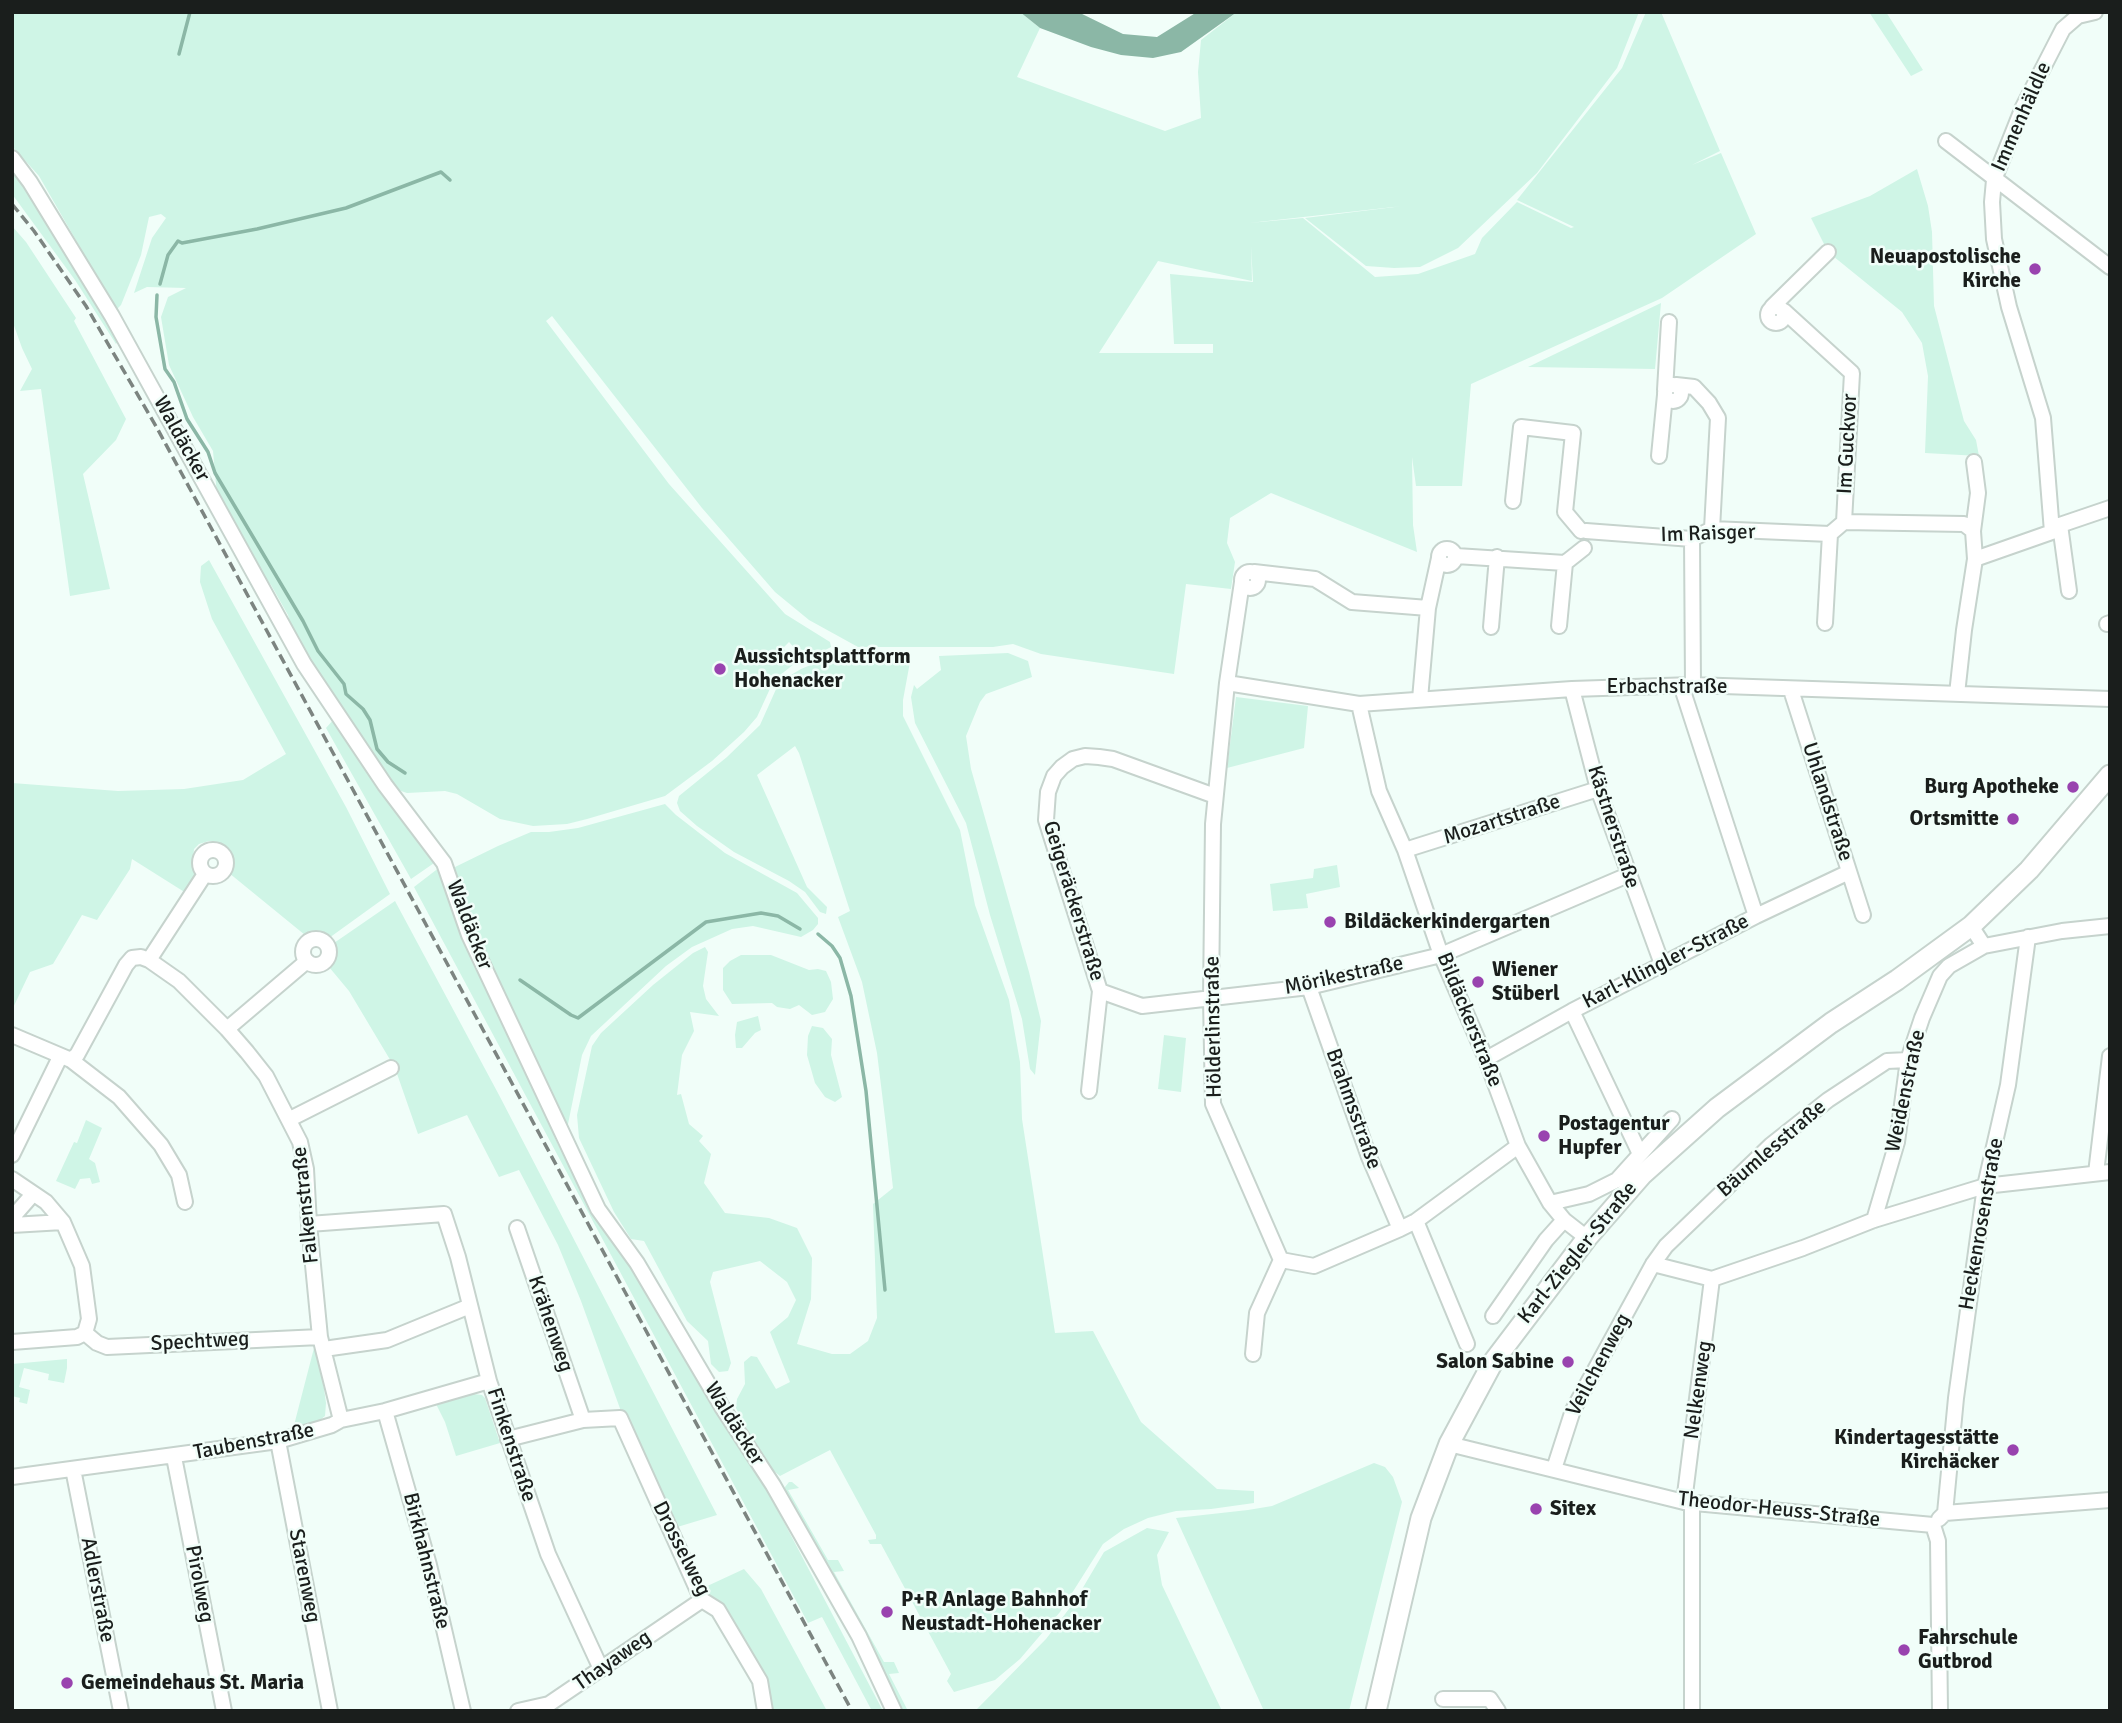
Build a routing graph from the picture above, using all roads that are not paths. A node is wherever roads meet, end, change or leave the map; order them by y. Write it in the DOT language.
graph roads {
  1 [pos="2095,12"];
  2 [pos="1946,141"];
  3 [pos="12,158"];
  4 [pos="1994,180"];
  5 [pos="1828,251"];
  6 [pos="2110,267"];
  7 [pos="1669,322"];
  8 [pos="1669,390"];
  9 [pos="1659,456"];
  10 [pos="1974,462"];
  11 [pos="1513,501"];
  12 [pos="2110,508"];
  13 [pos="1844,523"];
  14 [pos="2056,528"];
  15 [pos="1712,529"];
  16 [pos="1584,531"];
  17 [pos="1973,531"];
  18 [pos="1830,534"];
  19 [pos="1692,539"];
  20 [pos="1497,557"];
  21 [pos="1975,559"];
  22 [pos="1564,563"];
  23 [pos="2069,592"];
  24 [pos="1428,608"];
  25 [pos="1825,623"];
  26 [pos="1559,626"];
  27 [pos="1492,627"];
  28 [pos="1227,683"];
  29 [pos="1687,685"];
  30 [pos="1572,689"];
  31 [pos="1791,690"];
  32 [pos="1957,694"];
  33 [pos="1420,699"];
  34 [pos="2110,699"];
  35 [pos="1359,704"];
  36 [pos="2110,775"];
  37 [pos="1598,789"];
  38 [pos="1215,796"];
  39 [pos="1405,850"];
  40 [pos="1849,872"];
  41 [pos="205,874"];
  42 [pos="1628,875"];
  43 [pos="1863,915"];
  44 [pos="1756,916"];
  45 [pos="1972,926"];
  46 [pos="2110,926"];
  47 [pos="2028,937"];
  48 [pos="1984,946"];
  49 [pos="1441,955"];
  50 [pos="149,960"];
  51 [pos="307,961"];
  52 [pos="1662,964"];
  53 [pos="1310,987"];
  54 [pos="1100,991"];
  55 [pos="1211,998"];
  56 [pos="1572,1010"];
  57 [pos="227,1029"];
  58 [pos="12,1035"];
  59 [pos="2110,1056"];
  60 [pos="65,1058"];
  61 [pos="1486,1059"];
  62 [pos="1908,1060"];
  63 [pos="391,1068"];
  64 [pos="1089,1091"];
  65 [pos="290,1119"];
  66 [pos="1672,1119"];
  67 [pos="1518,1146"];
  68 [pos="1640,1154"];
  69 [pos="12,1155"];
  70 [pos="2103,1172"];
  71 [pos="12,1180"];
  72 [pos="1985,1185"];
  73 [pos="33,1194"];
  74 [pos="185,1202"];
  75 [pos="1550,1203"];
  76 [pos="12,1218"];
  77 [pos="1564,1220"];
  78 [pos="1874,1220"];
  79 [pos="1416,1221"];
  80 [pos="63,1222"];
  81 [pos="309,1224"];
  82 [pos="12,1225"];
  83 [pos="517,1227"];
  84 [pos="1400,1229"];
  85 [pos="1587,1238"];
  86 [pos="1280,1260"];
  87 [pos="1653,1264"];
  88 [pos="1712,1279"];
  89 [pos="470,1306"];
  90 [pos="1493,1316"];
  91 [pos="85,1333"];
  92 [pos="12,1342"];
  93 [pos="322,1343"];
  94 [pos="1467,1344"];
  95 [pos="1253,1354"];
  96 [pos="489,1381"];
  97 [pos="385,1411"];
  98 [pos="341,1420"];
  99 [pos="583,1420"];
  100 [pos="508,1439"];
  101 [pos="278,1441"];
  102 [pos="1449,1444"];
  103 [pos="174,1457"];
  104 [pos="73,1469"];
  105 [pos="1554,1469"];
  106 [pos="12,1477"];
  107 [pos="2110,1500"];
  108 [pos="1688,1502"];
  109 [pos="1945,1513"];
  110 [pos="1933,1525"];
  111 [pos="702,1600"];
  112 [pos="601,1668"];
  113 [pos="1443,1699"];
  114 [pos="121,1711"];
  115 [pos="224,1711"];
  116 [pos="330,1711"];
  117 [pos="463,1711"];
  118 [pos="519,1711"];
  119 [pos="765,1711"];
  120 [pos="894,1711"];
  121 [pos="1376,1711"];
  122 [pos="1498,1711"];
  123 [pos="1692,1711"];
  124 [pos="1940,1711"];
  1 -- 4 [label="street, Immenhäldle"];
  2 -- 4 [label="street"];
  3 -- 120 [label="street, Waldäcker"];
  4 -- 6 [label="street"];
  4 -- 14 [label="street, Immenhäldle"];
  5 -- 13 [label="street, Im Guckvor"];
  7 -- 8 [label="street"];
  8 -- 9 [label="street"];
  8 -- 15 [label="street"];
  10 -- 17 [label="street"];
  11 -- 16 [label="street"];
  12 -- 14 [label="street"];
  13 -- 17 [label="street"];
  13 -- 18 [label="street"];
  14 -- 21 [label="street"];
  14 -- 23 [label="street, Immenhäldle"];
  15 -- 18 [label="street, Im Raisger"];
  15 -- 19 [label="street, Im Raisger"];
  16 -- 19 [label="street, Im Raisger"];
  16 -- 22 [label="street"];
  17 -- 21 [label="street"];
  18 -- 25 [label="street"];
  19 -- 29 [label="street"];
  20 -- 22 [label="street"];
  20 -- 24 [label="street"];
  20 -- 27 [label="street"];
  21 -- 32 [label="street"];
  22 -- 26 [label="street"];
  24 -- 28 [label="street"];
  24 -- 33 [label="street"];
  28 -- 35 [label="street, Erbachstraße"];
  28 -- 38 [label="street, Hölderlinstraße"];
  29 -- 30 [label="street, Erbachstraße"];
  29 -- 31 [label="street, Erbachstraße"];
  29 -- 44 [label="street"];
  30 -- 33 [label="street, Erbachstraße"];
  30 -- 37 [label="street, Kästnerstraße"];
  31 -- 32 [label="street, Erbachstraße"];
  31 -- 40 [label="street, Uhlandstraße"];
  32 -- 34 [label="street, Erbachstraße"];
  33 -- 35 [label="street, Erbachstraße"];
  35 -- 39 [label="street, Bildäckerstraße"];
  36 -- 45 [label="street, Karl-Ziegler-Straße"];
  37 -- 39 [label="street, Mozartstraße"];
  37 -- 42 [label="street, Kästnerstraße"];
  38 -- 54 [label="street, Geigeräckerstraße"];
  38 -- 55 [label="street, Hölderlinstraße"];
  39 -- 49 [label="street, Bildäckerstraße"];
  40 -- 43 [label="street, Uhlandstraße"];
  40 -- 44 [label="street, Karl-Klingler-Straße"];
  41 -- 50 [label="street"];
  42 -- 49 [label="street, Mörikestraße"];
  42 -- 52 [label="street, Kästnerstraße"];
  44 -- 52 [label="street, Karl-Klingler-Straße"];
  45 -- 48 [label="street"];
  45 -- 85 [label="street, Karl-Ziegler-Straße"];
  46 -- 47 [label="street, Weidenstraße"];
  47 -- 48 [label="street, Weidenstraße"];
  47 -- 72 [label="street, Heckenrosenstraße"];
  48 -- 62 [label="street, Weidenstraße"];
  49 -- 53 [label="street, Mörikestraße"];
  49 -- 61 [label="street, Bildäckerstraße"];
  50 -- 57 [label="street, Falkenstraße"];
  50 -- 60 [label="street"];
  51 -- 57 [label="street"];
  52 -- 56 [label="street, Karl-Klingler-Straße"];
  53 -- 55 [label="street, Mörikestraße"];
  53 -- 84 [label="street, Brahmsstraße"];
  54 -- 55 [label="street, Geigeräckerstraße"];
  54 -- 64 [label="street, Geigeräckerstraße"];
  55 -- 86 [label="street, Hölderlinstraße"];
  56 -- 61 [label="street, Karl-Klingler-Straße"];
  56 -- 68 [label="street"];
  57 -- 65 [label="street, Falkenstraße"];
  58 -- 60 [label="street"];
  59 -- 70 [label="street"];
  60 -- 69 [label="street"];
  60 -- 74 [label="street"];
  61 -- 67 [label="street, Bildäckerstraße"];
  62 -- 78 [label="street, Weidenstraße"];
  62 -- 87 [label="street, Bäumlesstraße"];
  63 -- 65 [label="street"];
  65 -- 81 [label="street, Falkenstraße"];
  66 -- 68 [label="street, Karl-Ziegler-Straße"];
  67 -- 75 [label="street, Bildäckerstraße"];
  67 -- 79 [label="street"];
  68 -- 75 [label="street, Karl-Ziegler-Straße"];
  70 -- 72 [label="street"];
  71 -- 73 [label="street"];
  72 -- 78 [label="street"];
  72 -- 109 [label="street, Heckenrosenstraße"];
  73 -- 76 [label="street"];
  73 -- 80 [label="street"];
  75 -- 77 [label="street, Bildäckerstraße"];
  77 -- 85 [label="street, Bildäckerstraße"];
  77 -- 90 [label="street, Karl-Ziegler-Straße"];
  78 -- 88 [label="street"];
  79 -- 84 [label="street"];
  79 -- 94 [label="street"];
  80 -- 82 [label="street"];
  80 -- 91 [label="street"];
  81 -- 89 [label="street, Finkenstraße"];
  81 -- 93 [label="street, Falkenstraße"];
  83 -- 99 [label="street, Krähenweg"];
  84 -- 86 [label="street"];
  85 -- 102 [label="street, Karl-Ziegler-Straße"];
  86 -- 95 [label="street"];
  87 -- 88 [label="street"];
  87 -- 105 [label="street, Veilchenweg"];
  88 -- 108 [label="street, Nelkenweg"];
  89 -- 93 [label="street, Spechtweg"];
  89 -- 96 [label="street, Finkenstraße"];
  91 -- 92 [label="street"];
  91 -- 93 [label="street, Spechtweg"];
  93 -- 98 [label="street, Falkenstraße"];
  96 -- 97 [label="street, Taubenstraße"];
  96 -- 100 [label="street, Finkenstraße"];
  97 -- 98 [label="street, Taubenstraße"];
  97 -- 117 [label="street, Birkhahnstraße"];
  98 -- 101 [label="street, Taubenstraße"];
  99 -- 100 [label="street"];
  99 -- 111 [label="street, Drosselweg"];
  100 -- 112 [label="street, Finkenstraße"];
  101 -- 103 [label="street, Taubenstraße"];
  101 -- 116 [label="street, Starenweg"];
  102 -- 105 [label="street, Theodor-Heuss-Straße"];
  102 -- 121 [label="street, Karl-Ziegler-Straße"];
  103 -- 104 [label="street, Taubenstraße"];
  103 -- 115 [label="street, Pirolweg"];
  104 -- 106 [label="street, Taubenstraße"];
  104 -- 114 [label="street, Adlerstraße"];
  105 -- 108 [label="street, Theodor-Heuss-Straße"];
  107 -- 109 [label="street"];
  108 -- 110 [label="street, Theodor-Heuss-Straße"];
  108 -- 123 [label="street, Nelkenweg"];
  109 -- 110 [label="street"];
  110 -- 124 [label="street"];
  111 -- 112 [label="street, Thayaweg"];
  111 -- 119 [label="street, Drosselweg"];
  112 -- 118 [label="street, Thayaweg"];
  113 -- 122 [label="street"];
}
